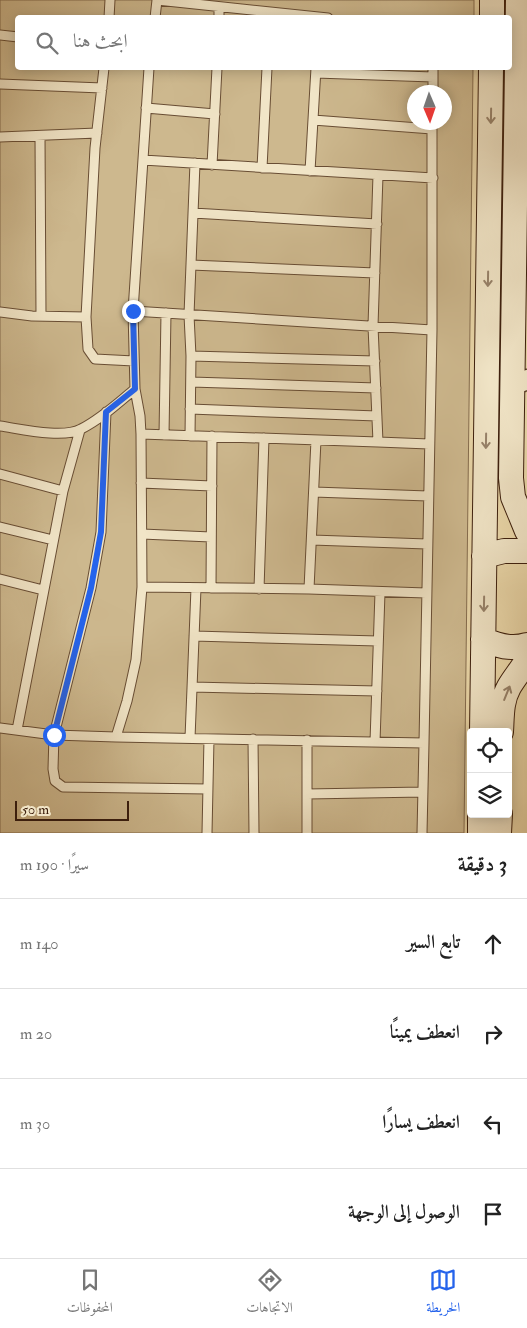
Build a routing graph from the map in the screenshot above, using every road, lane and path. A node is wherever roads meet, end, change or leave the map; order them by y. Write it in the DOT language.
graph roads {
  1 [pos="110,0"];
  2 [pos="157,0"];
  3 [pos="492,0"];
  4 [pos="518,0"];
  5 [pos="219,7"];
  6 [pos="109,15"];
  7 [pos="155,15"];
  8 [pos="219,15"];
  9 [pos="270,15"];
  10 [pos="492,15"];
  11 [pos="0,35"];
  12 [pos="15,37"];
  13 [pos="104,70"];
  14 [pos="149,70"];
  15 [pos="217,70"];
  16 [pos="267,70"];
  17 [pos="316,70"];
  18 [pos="491,70"];
  19 [pos="433,72"];
  20 [pos="0,84"];
  21 [pos="432,85"];
  22 [pos="102,88"];
  23 [pos="146,108"];
  24 [pos="214,114"];
  25 [pos="313,120"];
  26 [pos="407,125"];
  27 [pos="432,130"];
  28 [pos="97,134"];
  29 [pos="40,136"];
  30 [pos="0,137"];
  31 [pos="143,160"];
  32 [pos="195,164"];
  33 [pos="212,165"];
  34 [pos="262,168"];
  35 [pos="310,171"];
  36 [pos="378,174"];
  37 [pos="433,178"];
  38 [pos="193,213"];
  39 [pos="377,224"];
  40 [pos="191,265"];
  41 [pos="375,273"];
  42 [pos="133,311"];
  43 [pos="0,312"];
  44 [pos="166,313"];
  45 [pos="189,315"];
  46 [pos="42,316"];
  47 [pos="86,317"];
  48 [pos="373,326"];
  49 [pos="432,330"];
  50 [pos="191,356"];
  51 [pos="134,361"];
  52 [pos="376,361"];
  53 [pos="191,382"];
  54 [pos="520,383"];
  55 [pos="376,388"];
  56 [pos="135,389"];
  57 [pos="190,409"];
  58 [pos="106,412"];
  59 [pos="377,416"];
  60 [pos="0,426"];
  61 [pos="80,430"];
  62 [pos="141,434"];
  63 [pos="164,435"];
  64 [pos="190,436"];
  65 [pos="212,436"];
  66 [pos="264,438"];
  67 [pos="316,440"];
  68 [pos="378,442"];
  69 [pos="429,444"];
  70 [pos="0,474"];
  71 [pos="141,483"];
  72 [pos="212,486"];
  73 [pos="63,491"];
  74 [pos="314,492"];
  75 [pos="428,496"];
  76 [pos="0,527"];
  77 [pos="527,531"];
  78 [pos="142,534"];
  79 [pos="212,537"];
  80 [pos="53,540"];
  81 [pos="312,540"];
  82 [pos="427,544"];
  83 [pos="527,551"];
  84 [pos="484,556"];
  85 [pos="0,579"];
  86 [pos="142,587"];
  87 [pos="196,588"];
  88 [pos="211,588"];
  89 [pos="259,589"];
  90 [pos="309,589"];
  91 [pos="43,590"];
  92 [pos="380,592"];
  93 [pos="426,593"];
  94 [pos="194,636"];
  95 [pos="483,638"];
  96 [pos="378,642"];
  97 [pos="527,645"];
  98 [pos="527,660"];
  99 [pos="192,687"];
  100 [pos="377,691"];
  101 [pos="0,728"];
  102 [pos="482,728"];
  103 [pos="501,728"];
  104 [pos="17,730"];
  105 [pos="54,735"];
  106 [pos="116,737"];
  107 [pos="190,738"];
  108 [pos="209,738"];
  109 [pos="253,739"];
  110 [pos="307,740"];
  111 [pos="375,742"];
  112 [pos="424,743"];
  113 [pos="208,789"];
  114 [pos="423,792"];
  115 [pos="307,794"];
  116 [pos="480,818"];
  117 [pos="500,818"];
  118 [pos="207,833"];
  119 [pos="254,833"];
  120 [pos="307,833"];
  121 [pos="422,833"];
  122 [pos="480,833"];
  123 [pos="500,833"];
  1 -- 6 [label="lane"];
  2 -- 5 [label="lane"];
  2 -- 7 [label="lane"];
  3 -- 10 [label="main road"];
  4 -- 54 [label="main road"];
  5 -- 8 [label="lane"];
  5 -- 9 [label="lane"];
  11 -- 12 [label="lane"];
  13 -- 22 [label="lane"];
  14 -- 23 [label="lane"];
  15 -- 24 [label="lane"];
  16 -- 34 [label="lane"];
  17 -- 19 [label="lane"];
  17 -- 25 [label="lane"];
  18 -- 84 [label="main road, one-way"];
  19 -- 21 [label="lane"];
  20 -- 22 [label="lane"];
  22 -- 28 [label="lane"];
  23 -- 24 [label="lane"];
  23 -- 31 [label="lane"];
  24 -- 33 [label="lane"];
  25 -- 26 [label="lane"];
  25 -- 35 [label="lane"];
  27 -- 37 [label="lane"];
  28 -- 29 [label="lane"];
  28 -- 47 [label="lane"];
  29 -- 30 [label="lane"];
  29 -- 46 [label="lane"];
  31 -- 32 [label="lane"];
  31 -- 42 [label="lane"];
  32 -- 33 [label="lane"];
  32 -- 38 [label="lane"];
  33 -- 34 [label="lane"];
  34 -- 35 [label="lane"];
  35 -- 36 [label="lane"];
  36 -- 37 [label="lane"];
  36 -- 39 [label="lane"];
  37 -- 49 [label="lane"];
  38 -- 39 [label="lane"];
  38 -- 40 [label="lane"];
  39 -- 41 [label="lane"];
  40 -- 41 [label="lane"];
  40 -- 45 [label="lane"];
  41 -- 48 [label="lane"];
  42 -- 44 [label="lane"];
  42 -- 51 [label="lane"];
  43 -- 46 [label="lane"];
  44 -- 45 [label="lane"];
  44 -- 63 [label="lane"];
  45 -- 48 [label="lane"];
  45 -- 50 [label="lane"];
  46 -- 47 [label="lane"];
  47 -- 51 [label="lane"];
  48 -- 49 [label="lane"];
  48 -- 52 [label="lane"];
  49 -- 69 [label="lane"];
  50 -- 52 [label="lane"];
  50 -- 53 [label="lane"];
  51 -- 56 [label="lane"];
  52 -- 55 [label="lane"];
  53 -- 55 [label="lane"];
  53 -- 57 [label="lane"];
  54 -- 77 [label="main road"];
  55 -- 59 [label="lane"];
  56 -- 58 [label="lane"];
  56 -- 62 [label="lane"];
  57 -- 59 [label="lane"];
  57 -- 64 [label="lane"];
  58 -- 61 [label="lane"];
  58 -- 105 [label="lane"];
  59 -- 68 [label="lane"];
  60 -- 61 [label="lane"];
  61 -- 73 [label="lane"];
  62 -- 63 [label="lane"];
  62 -- 71 [label="lane"];
  63 -- 64 [label="lane"];
  64 -- 65 [label="lane"];
  65 -- 66 [label="lane"];
  65 -- 72 [label="lane"];
  66 -- 67 [label="lane"];
  66 -- 89 [label="lane"];
  67 -- 68 [label="lane"];
  67 -- 74 [label="lane"];
  68 -- 69 [label="lane"];
  69 -- 75 [label="lane"];
  70 -- 73 [label="lane"];
  71 -- 72 [label="lane"];
  71 -- 78 [label="lane"];
  72 -- 79 [label="lane"];
  73 -- 80 [label="lane"];
  74 -- 75 [label="lane"];
  74 -- 81 [label="lane"];
  75 -- 82 [label="lane"];
  76 -- 80 [label="lane"];
  78 -- 79 [label="lane"];
  78 -- 86 [label="lane"];
  79 -- 88 [label="lane"];
  80 -- 91 [label="lane"];
  81 -- 82 [label="lane"];
  81 -- 90 [label="lane"];
  82 -- 93 [label="lane"];
  83 -- 84 [label="main road"];
  84 -- 95 [label="main road, one-way"];
  85 -- 91 [label="lane"];
  86 -- 87 [label="lane"];
  86 -- 106 [label="lane"];
  87 -- 88 [label="lane"];
  87 -- 94 [label="lane"];
  88 -- 89 [label="lane"];
  89 -- 90 [label="lane"];
  90 -- 92 [label="lane"];
  91 -- 104 [label="lane"];
  92 -- 93 [label="lane"];
  92 -- 96 [label="lane"];
  93 -- 112 [label="lane"];
  94 -- 96 [label="lane"];
  94 -- 99 [label="lane"];
  95 -- 97 [label="main road"];
  95 -- 102 [label="main road"];
  96 -- 100 [label="lane"];
  103 -- 98 [label="main road, one-way"];
  99 -- 100 [label="lane"];
  99 -- 107 [label="lane"];
  100 -- 111 [label="lane"];
  101 -- 104 [label="lane"];
  104 -- 105 [label="lane"];
  105 -- 106 [label="lane"];
  105 -- 113 [label="lane"];
  106 -- 107 [label="lane"];
  107 -- 108 [label="lane"];
  108 -- 109 [label="lane"];
  108 -- 113 [label="lane"];
  109 -- 110 [label="lane"];
  109 -- 119 [label="lane"];
  110 -- 111 [label="lane"];
  110 -- 115 [label="lane"];
  111 -- 112 [label="lane"];
  112 -- 114 [label="lane"];
  113 -- 118 [label="lane"];
  114 -- 115 [label="lane"];
  114 -- 121 [label="lane"];
  115 -- 120 [label="lane"];
  116 -- 122 [label="main road"];
  117 -- 123 [label="main road"];
}
